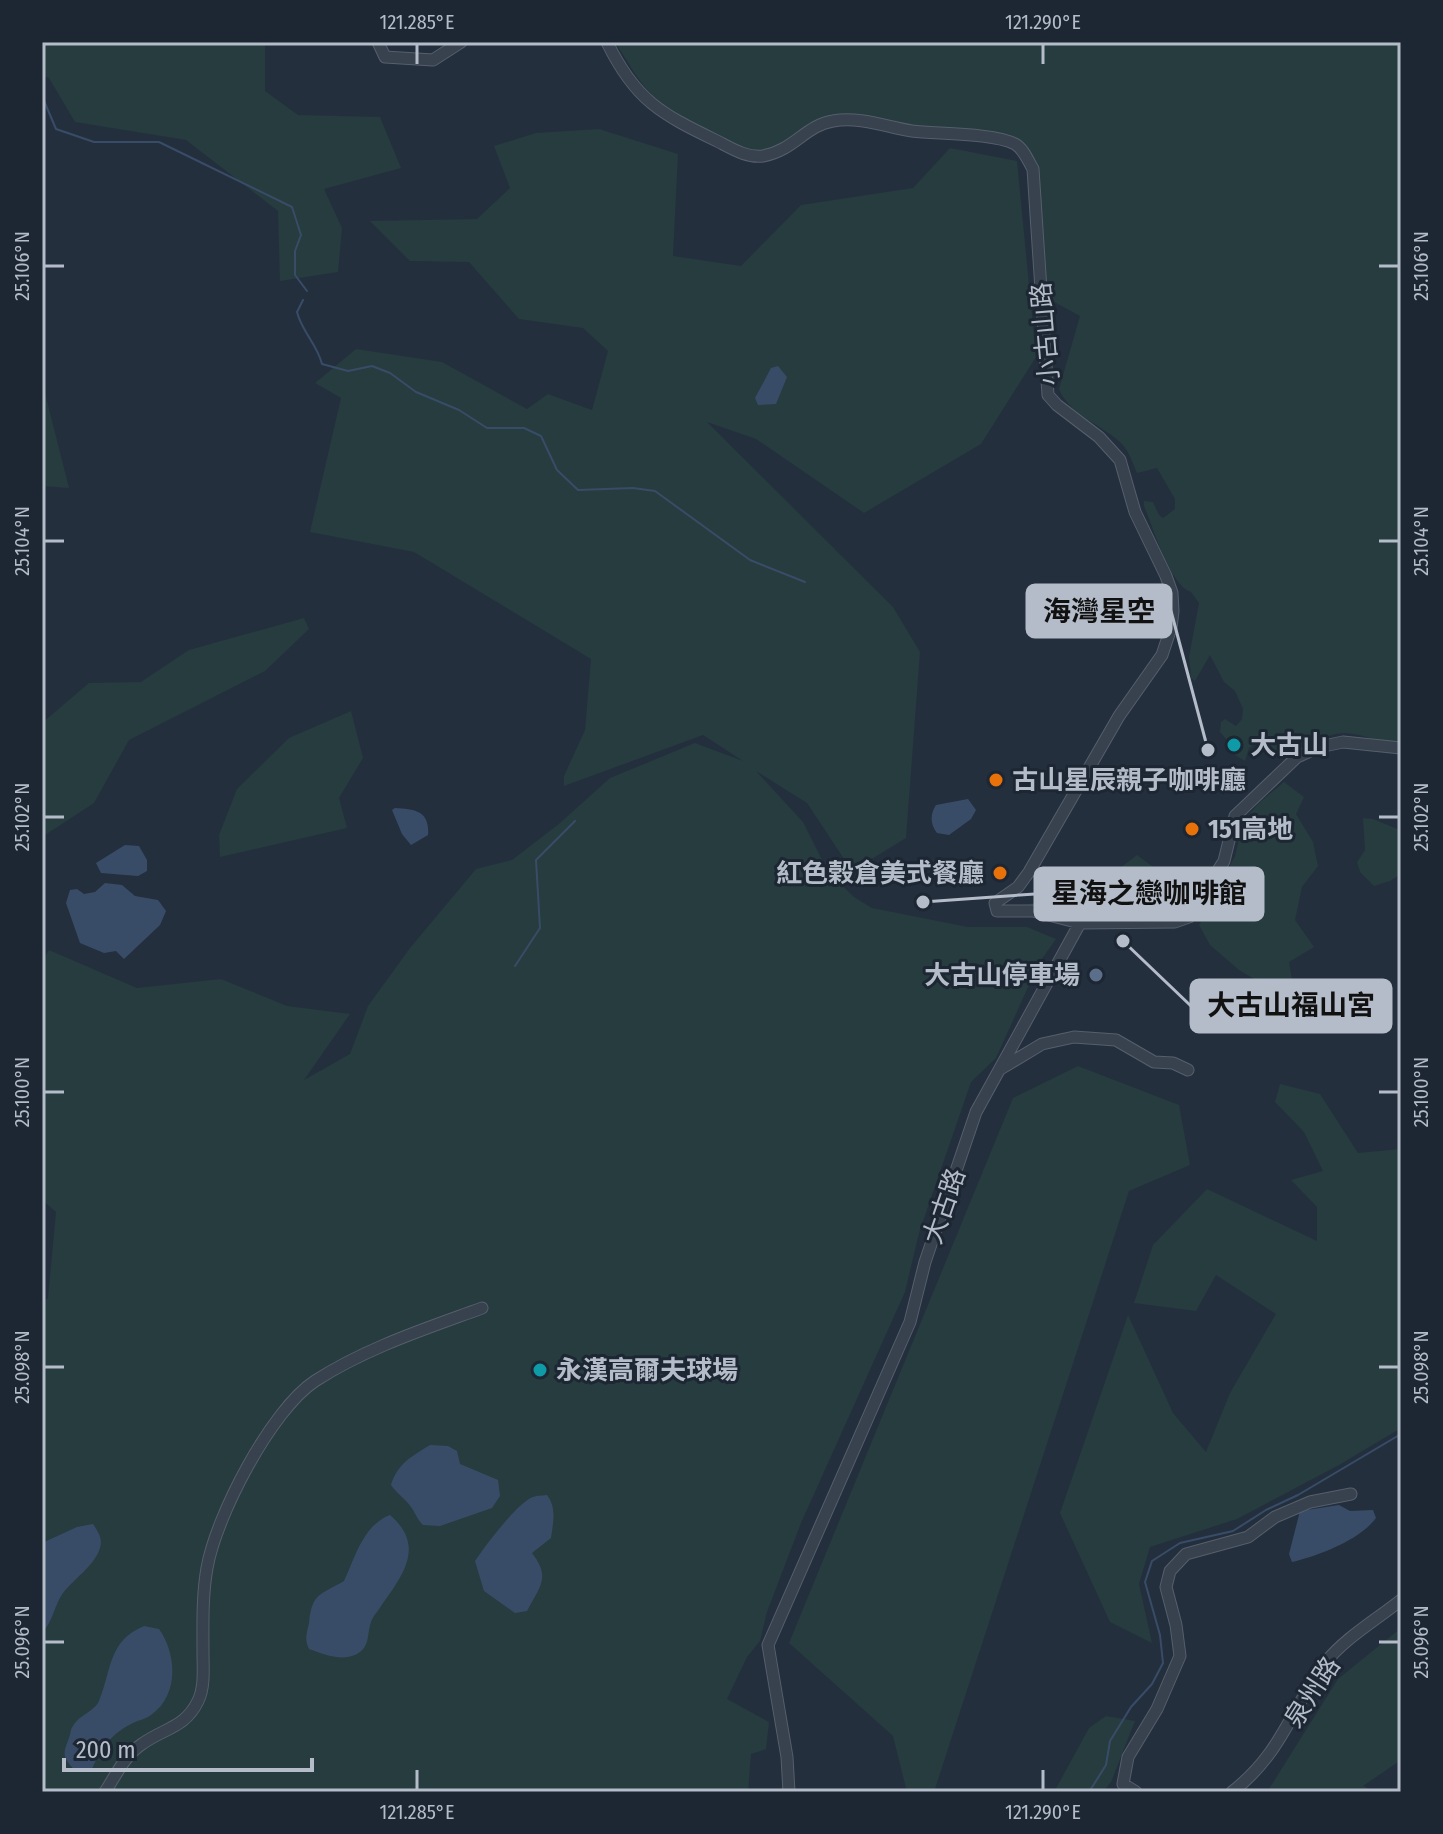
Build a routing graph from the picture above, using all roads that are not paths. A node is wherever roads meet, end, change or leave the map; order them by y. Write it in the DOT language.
graph roads {
  1 [pos="378,42"];
  2 [pos="461,42"];
  3 [pos="607,42"];
  4 [pos="1401,748"];
  5 [pos="1080,923"];
  6 [pos="1001,1068"];
  7 [pos="1188,1070"];
  8 [pos="482,1308"];
  9 [pos="1351,1494"];
  10 [pos="1401,1600"];
  11 [pos="105,1792"];
  12 [pos="789,1792"];
  13 [pos="1136,1792"];
  14 [pos="1232,1792"];
  1 -- 2 [label="street"];
  3 -- 5 [label="street, 小古山路"];
  4 -- 5 [label="street"];
  5 -- 6 [label="street, 大古路"];
  6 -- 7 [label="street"];
  6 -- 12 [label="street, 大古路"];
  8 -- 11 [label="street"];
  9 -- 13 [label="street"];
  10 -- 14 [label="street, 泉州路"];
}
